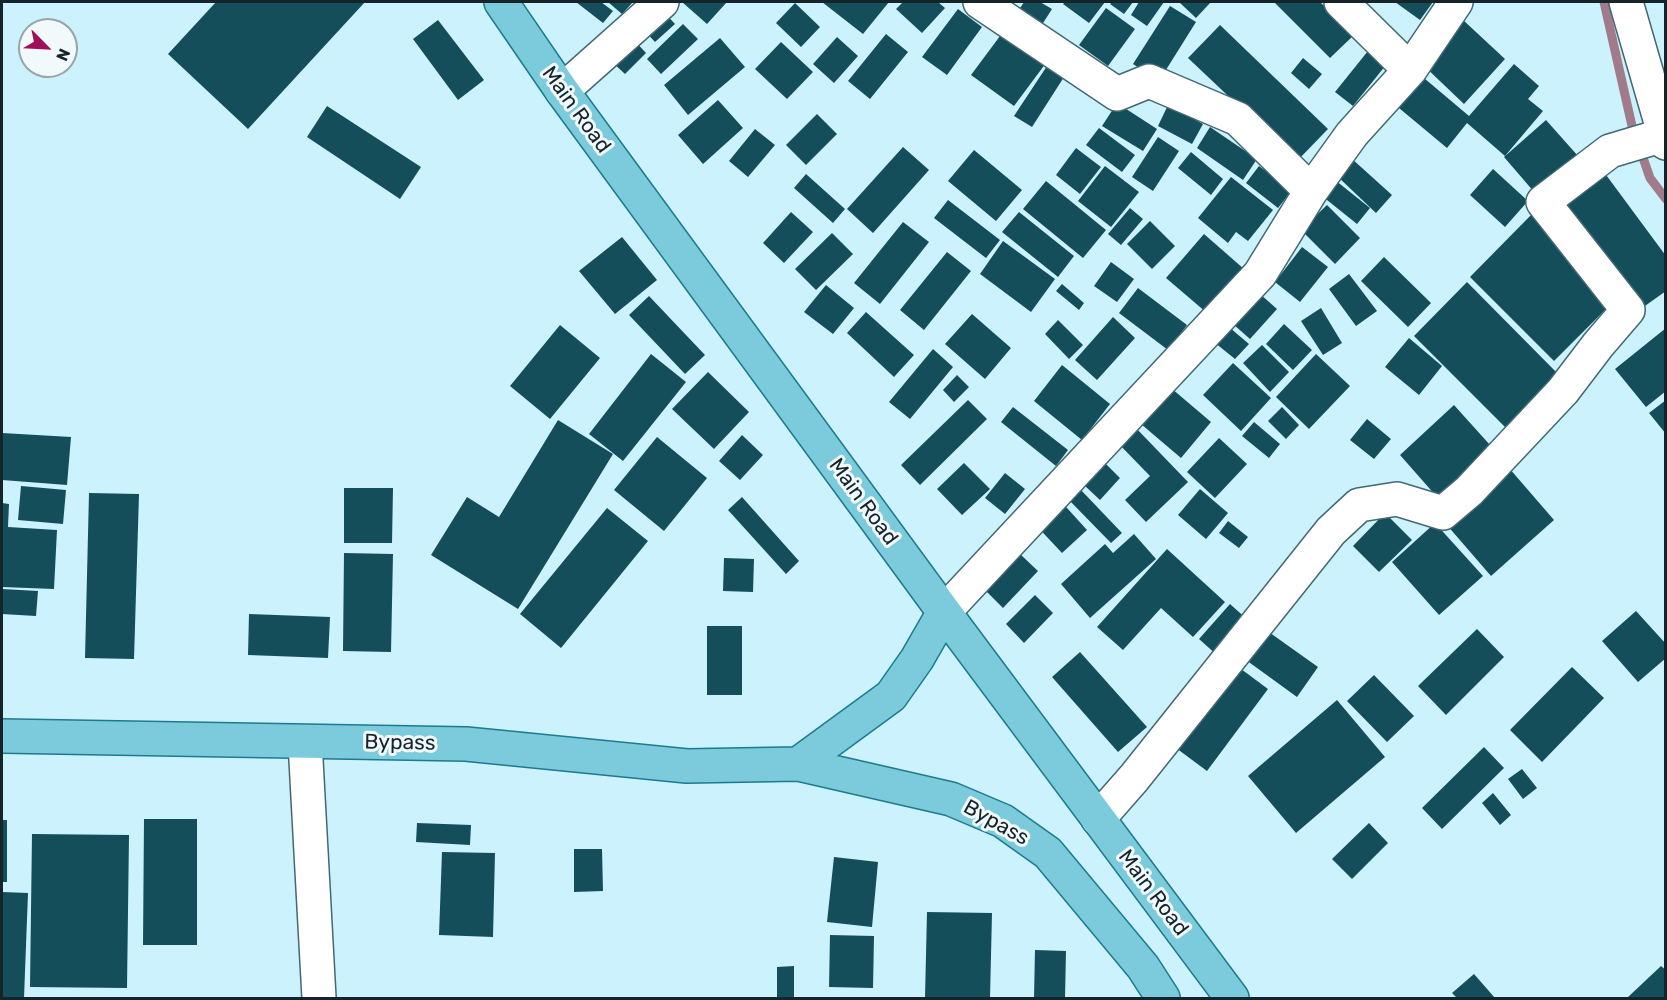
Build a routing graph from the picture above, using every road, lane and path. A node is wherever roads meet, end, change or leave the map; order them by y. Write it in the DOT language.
graph roads {
  1 [pos="501,2"];
  2 [pos="662,2"];
  3 [pos="980,2"];
  4 [pos="1341,2"];
  5 [pos="1456,2"];
  6 [pos="1626,2"];
  7 [pos="1410,70"];
  8 [pos="562,92"];
  9 [pos="1663,140"];
  10 [pos="1311,191"];
  11 [pos="944,612"];
  12 [pos="2,736"];
  13 [pos="305,742"];
  14 [pos="798,764"];
  15 [pos="1098,819"];
  16 [pos="319,999"];
  17 [pos="1163,999"];
  18 [pos="1232,999"];
  1 -- 8 [label="main road, Main Road"];
  2 -- 8 [label="street"];
  3 -- 10 [label="street"];
  4 -- 7 [label="street"];
  5 -- 7 [label="street"];
  6 -- 9 [label="street"];
  7 -- 10 [label="street"];
  8 -- 11 [label="main road, Main Road"];
  9 -- 15 [label="street"];
  10 -- 11 [label="street"];
  11 -- 14 [label="main road"];
  11 -- 15 [label="main road, Main Road"];
  12 -- 13 [label="main road, Bypass"];
  13 -- 14 [label="main road, Bypass"];
  13 -- 16 [label="street"];
  14 -- 17 [label="main road, Bypass"];
  15 -- 18 [label="main road, Main Road"];
}
